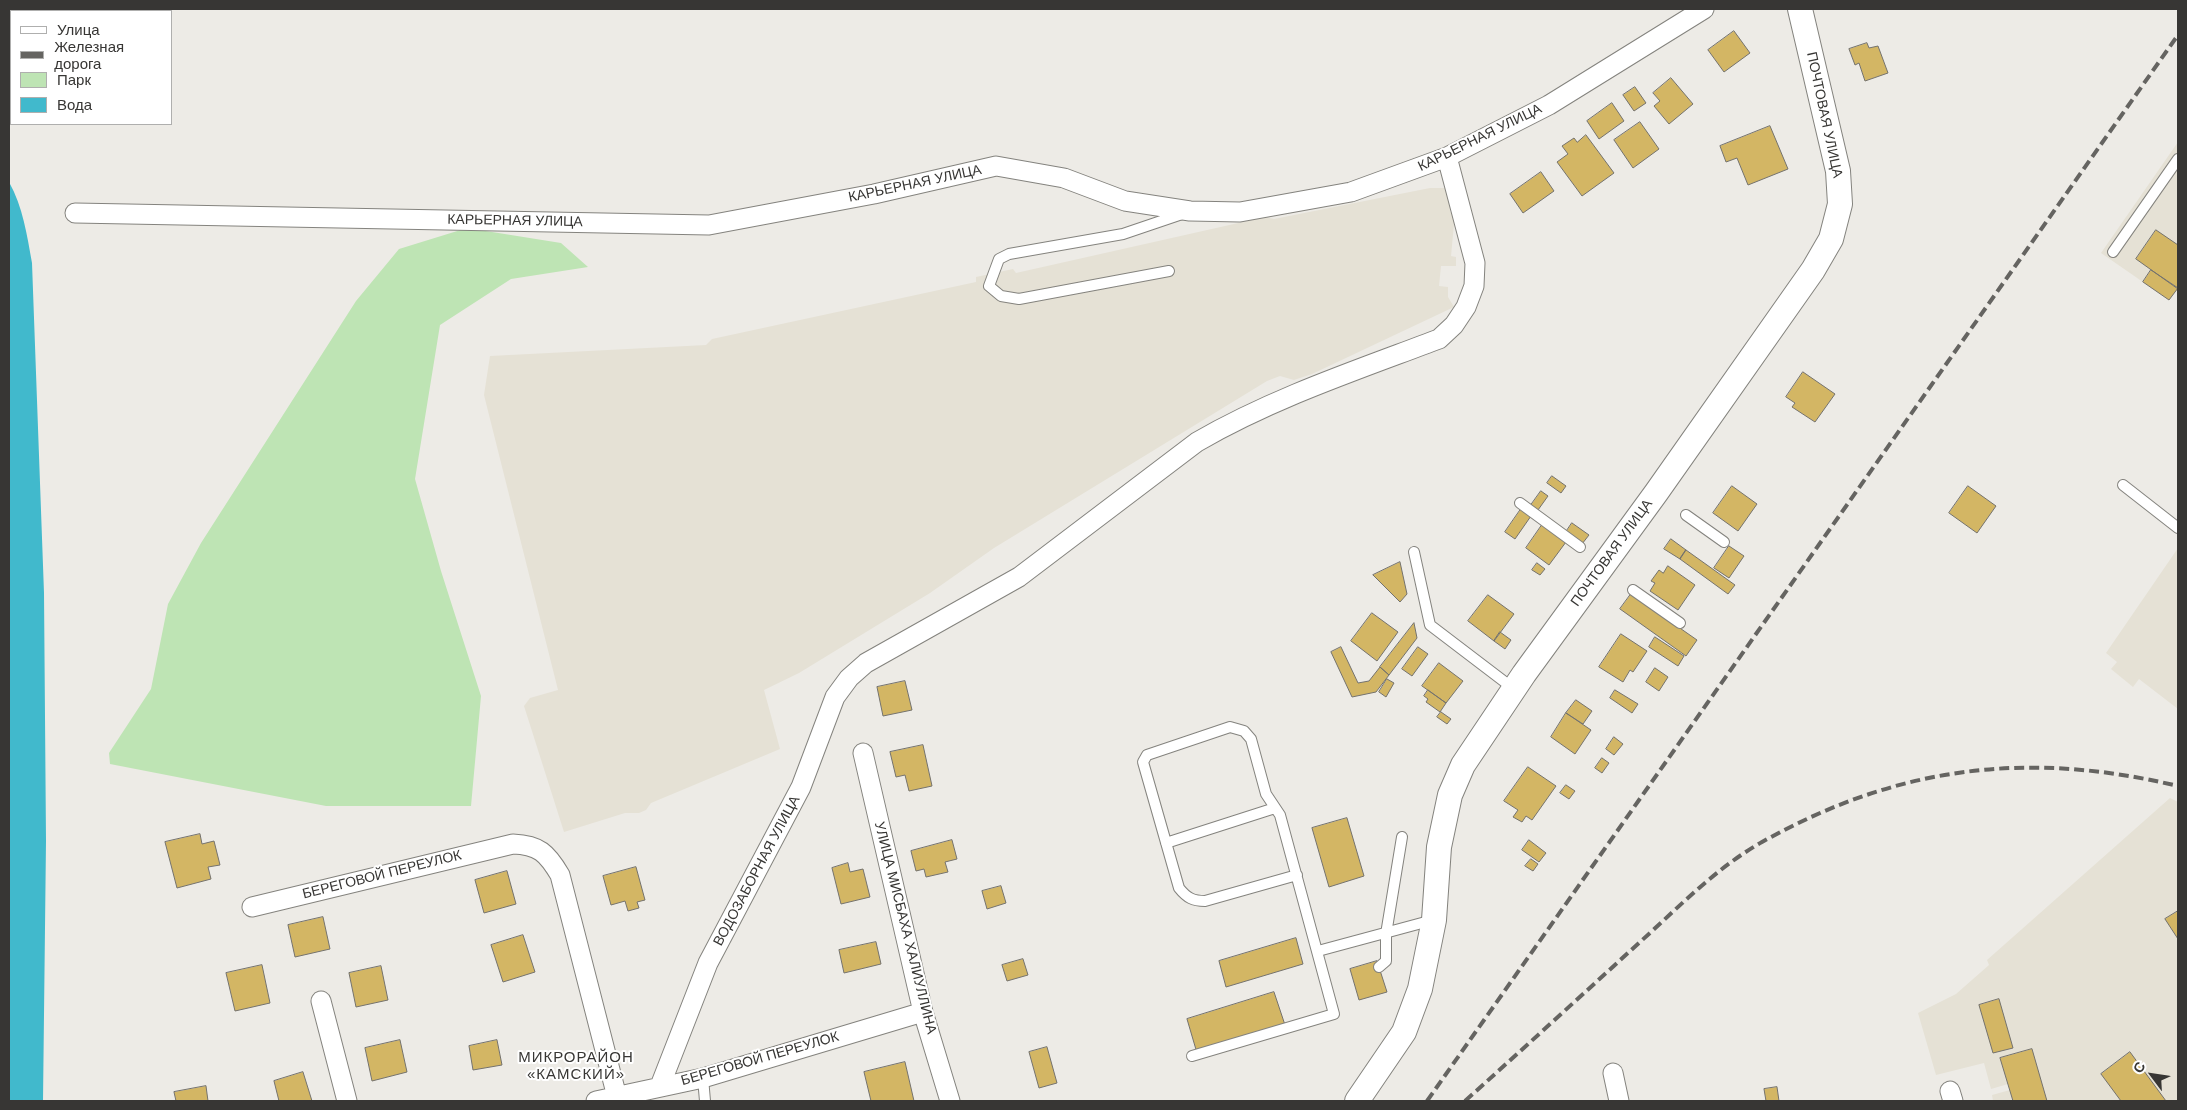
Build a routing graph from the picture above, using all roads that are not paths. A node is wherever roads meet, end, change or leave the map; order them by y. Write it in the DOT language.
graph roads {
  1 [pos="1704,9"];
  2 [pos="1800,9"];
  3 [pos="1447,157"];
  4 [pos="2178,159"];
  5 [pos="1190,211"];
  6 [pos="75,212"];
  7 [pos="2113,252"];
  8 [pos="1169,272"];
  9 [pos="2123,485"];
  10 [pos="1520,503"];
  11 [pos="1686,515"];
  12 [pos="2178,528"];
  13 [pos="1724,542"];
  14 [pos="1580,547"];
  15 [pos="1414,552"];
  16 [pos="1633,590"];
  17 [pos="1680,623"];
  18 [pos="1514,688"];
  19 [pos="863,754"];
  20 [pos="1275,808"];
  21 [pos="1402,837"];
  22 [pos="1166,843"];
  23 [pos="1297,875"];
  24 [pos="252,907"];
  25 [pos="1434,920"];
  26 [pos="1386,934"];
  27 [pos="1318,951"];
  28 [pos="1379,967"];
  29 [pos="321,1001"];
  30 [pos="923,1012"];
  31 [pos="1192,1056"];
  32 [pos="1613,1073"];
  33 [pos="703,1078"];
  34 [pos="660,1086"];
  35 [pos="617,1097"];
  36 [pos="348,1101"];
  37 [pos="596,1101"];
  38 [pos="705,1101"];
  39 [pos="950,1101"];
  40 [pos="1357,1101"];
  41 [pos="1619,1101"];
  1 -- 3 [label="street, КАРЬЕРНАЯ УЛИЦА"];
  2 -- 18 [label="street, ПОЧТОВАЯ УЛИЦА"];
  3 -- 5 [label="street, КАРЬЕРНАЯ УЛИЦА"];
  3 -- 34 [label="street, ВОДОЗАБОРНАЯ УЛИЦА"];
  4 -- 7 [label="lane"];
  5 -- 6 [label="street, КАРЬЕРНАЯ УЛИЦА"];
  5 -- 8 [label="lane"];
  9 -- 12 [label="lane"];
  10 -- 14 [label="lane"];
  11 -- 13 [label="lane"];
  15 -- 18 [label="lane"];
  16 -- 17 [label="lane"];
  18 -- 25 [label="street, ПОЧТОВАЯ УЛИЦА"];
  19 -- 30 [label="street, УЛИЦА МИСБАХА ХАЛИУЛЛИНА"];
  20 -- 22 [label="lane"];
  20 -- 22 [label="lane"];
  20 -- 23 [label="lane"];
  21 -- 26 [label="lane"];
  22 -- 23 [label="lane"];
  23 -- 27 [label="lane"];
  24 -- 35 [label="street, БЕРЕГОВОЙ ПЕРЕУЛОК"];
  25 -- 26 [label="lane"];
  25 -- 40 [label="street, ПОЧТОВАЯ УЛИЦА"];
  26 -- 27 [label="lane"];
  26 -- 28 [label="lane"];
  27 -- 31 [label="lane"];
  29 -- 36 [label="street"];
  30 -- 33 [label="street, БЕРЕГОВОЙ ПЕРЕУЛОК"];
  30 -- 39 [label="street, УЛИЦА МИСБАХА ХАЛИУЛЛИНА"];
  32 -- 41 [label="street"];
  33 -- 34 [label="street, БЕРЕГОВОЙ ПЕРЕУЛОК"];
  33 -- 38 [label="lane"];
  34 -- 35 [label="street, БЕРЕГОВОЙ ПЕРЕУЛОК"];
  35 -- 37 [label="street, БЕРЕГОВОЙ ПЕРЕУЛОК"];
}
